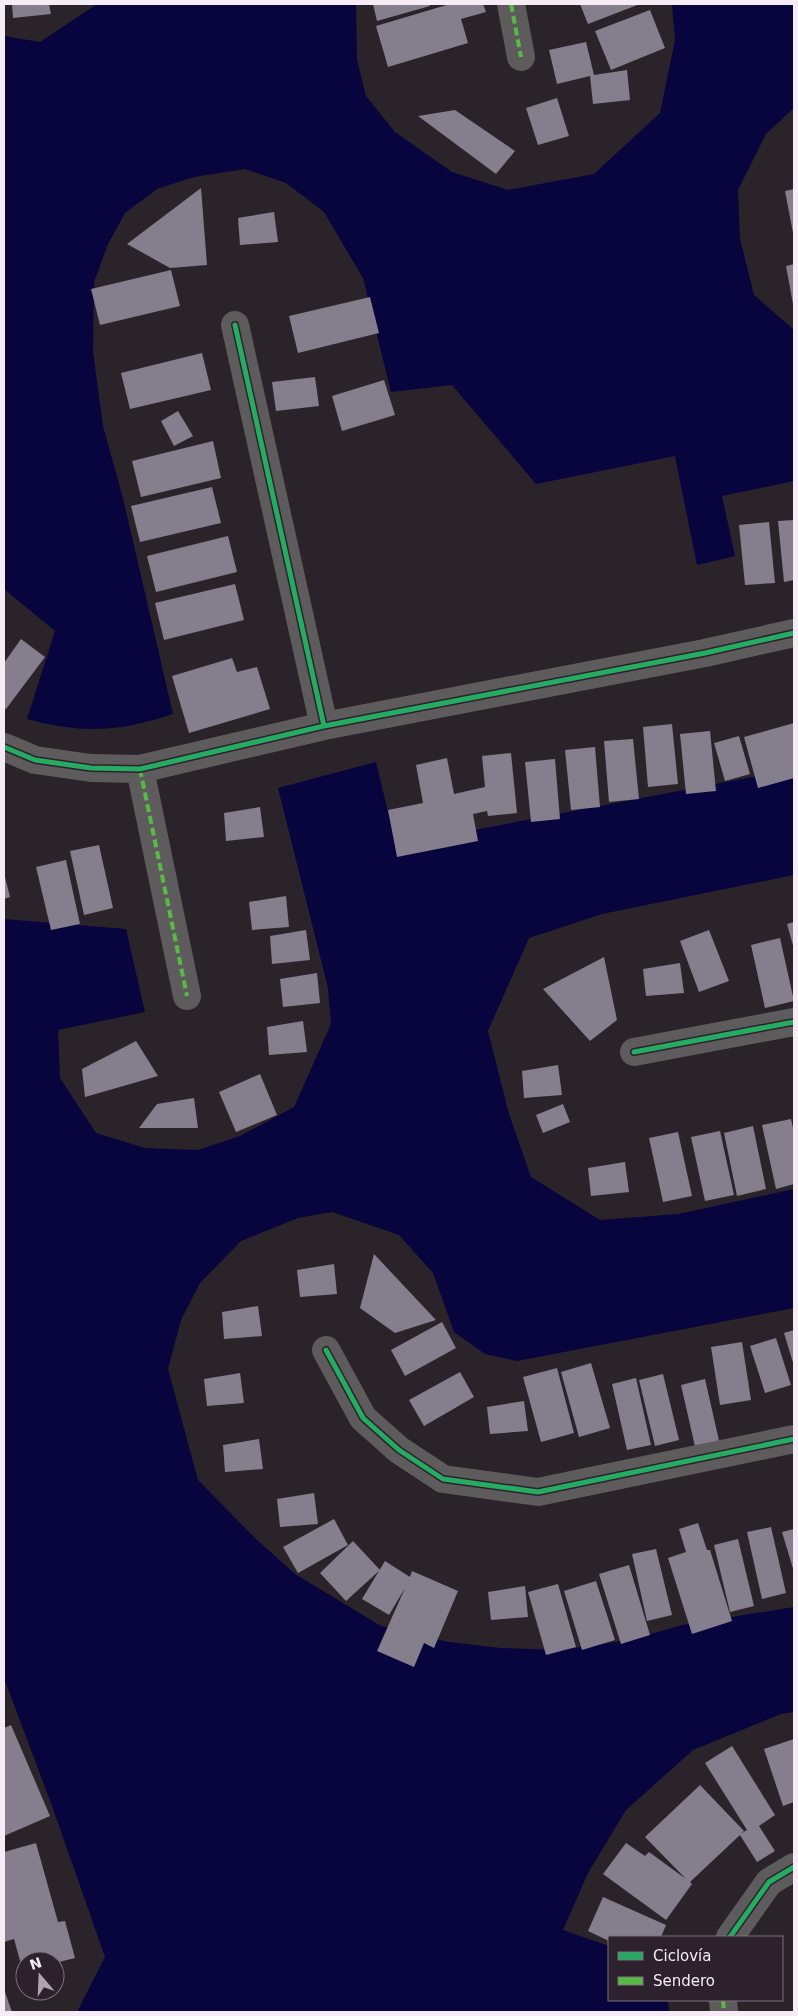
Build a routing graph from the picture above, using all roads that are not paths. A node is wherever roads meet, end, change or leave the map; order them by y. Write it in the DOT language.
graph roads {
  1 [pos="511,4"];
  2 [pos="520,57"];
  3 [pos="235,325"];
  4 [pos="794,633"];
  5 [pos="324,726"];
  6 [pos="4,747"];
  7 [pos="140,769"];
  8 [pos="186,996"];
  9 [pos="794,1022"];
  10 [pos="634,1052"];
  11 [pos="326,1350"];
  12 [pos="794,1439"];
  13 [pos="794,1868"];
  14 [pos="731,1936"];
  1 -- 2 [label="street"];
  3 -- 5 [label="street"];
  4 -- 5 [label="street"];
  5 -- 7 [label="street"];
  6 -- 7 [label="street"];
  7 -- 8 [label="street"];
  9 -- 10 [label="street"];
  11 -- 12 [label="street"];
  13 -- 14 [label="street"];
}
